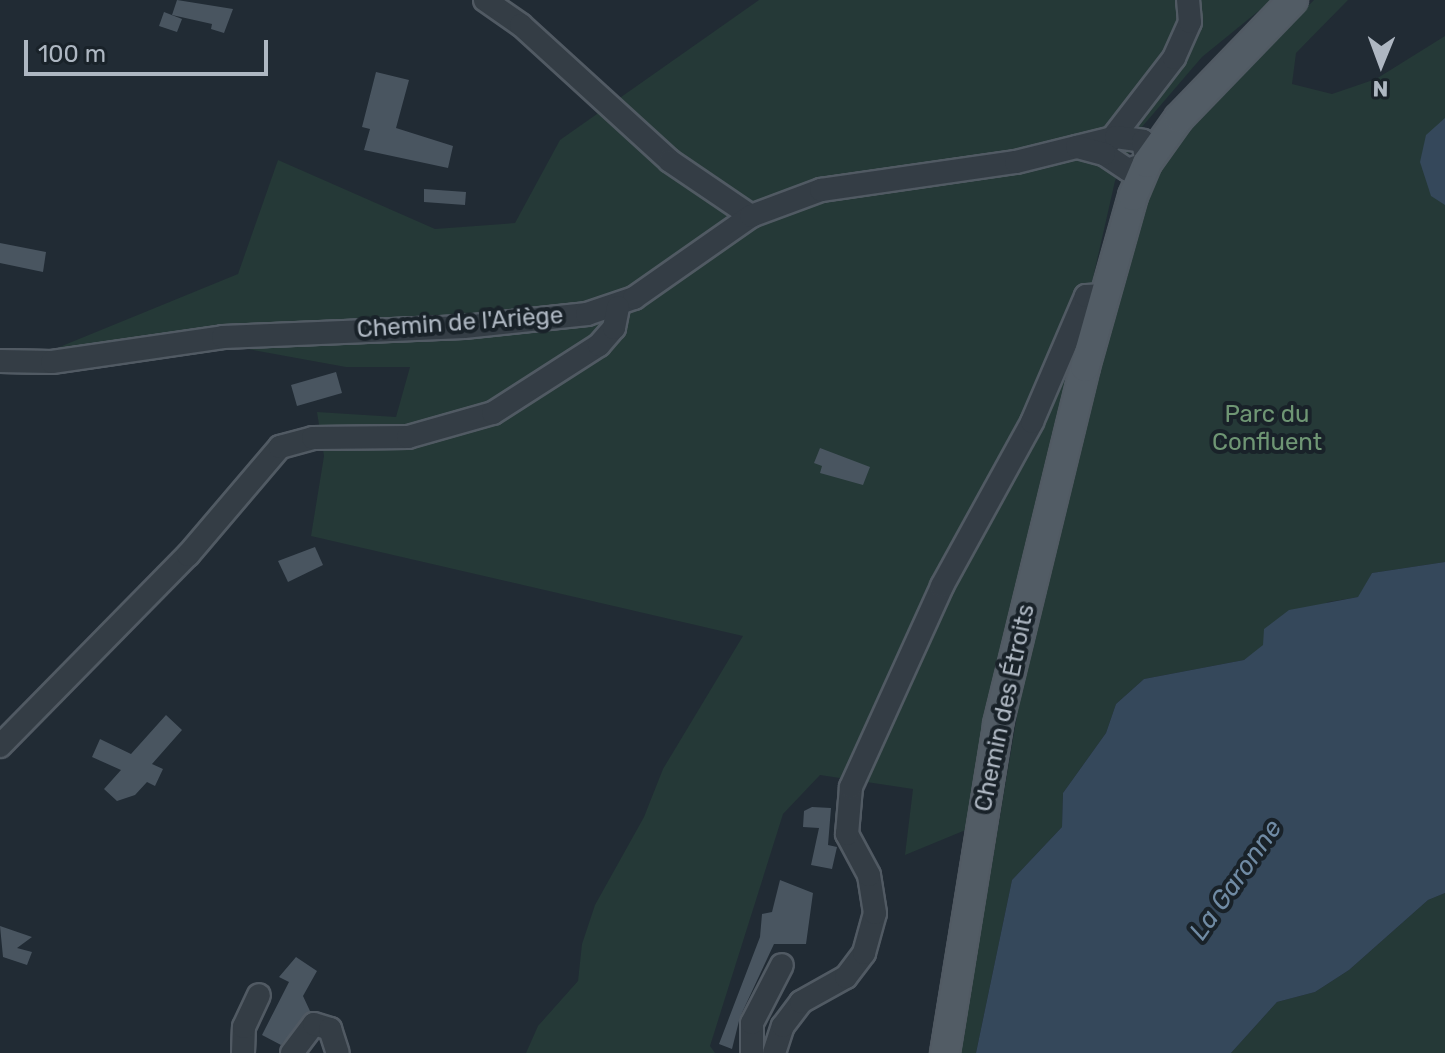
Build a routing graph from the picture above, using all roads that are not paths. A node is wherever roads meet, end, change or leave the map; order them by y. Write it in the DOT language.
graph roads {
  1 [pos="1188,0"];
  2 [pos="1293,0"];
  3 [pos="494,2"];
  4 [pos="1128,153"];
  5 [pos="751,216"];
  6 [pos="1102,294"];
  7 [pos="618,307"];
  8 [pos="0,361"];
  9 [pos="0,746"];
  10 [pos="782,965"];
  11 [pos="259,995"];
  12 [pos="243,1053"];
  13 [pos="292,1053"];
  14 [pos="338,1053"];
  15 [pos="752,1053"];
  16 [pos="774,1053"];
  17 [pos="945,1053"];
  1 -- 4 [label="street"];
  2 -- 4 [label="main road, Chemin des Étroits"];
  3 -- 5 [label="street"];
  4 -- 5 [label="street, Chemin de l'Ariège"];
  4 -- 6 [label="main road, Chemin des Étroits"];
  5 -- 7 [label="street, Chemin de l'Ariège"];
  6 -- 16 [label="street"];
  6 -- 17 [label="main road, Chemin des Étroits"];
  7 -- 8 [label="street, Chemin de l'Ariège"];
  7 -- 9 [label="street"];
  10 -- 15 [label="street"];
  11 -- 12 [label="street"];
  13 -- 14 [label="street"];
}
